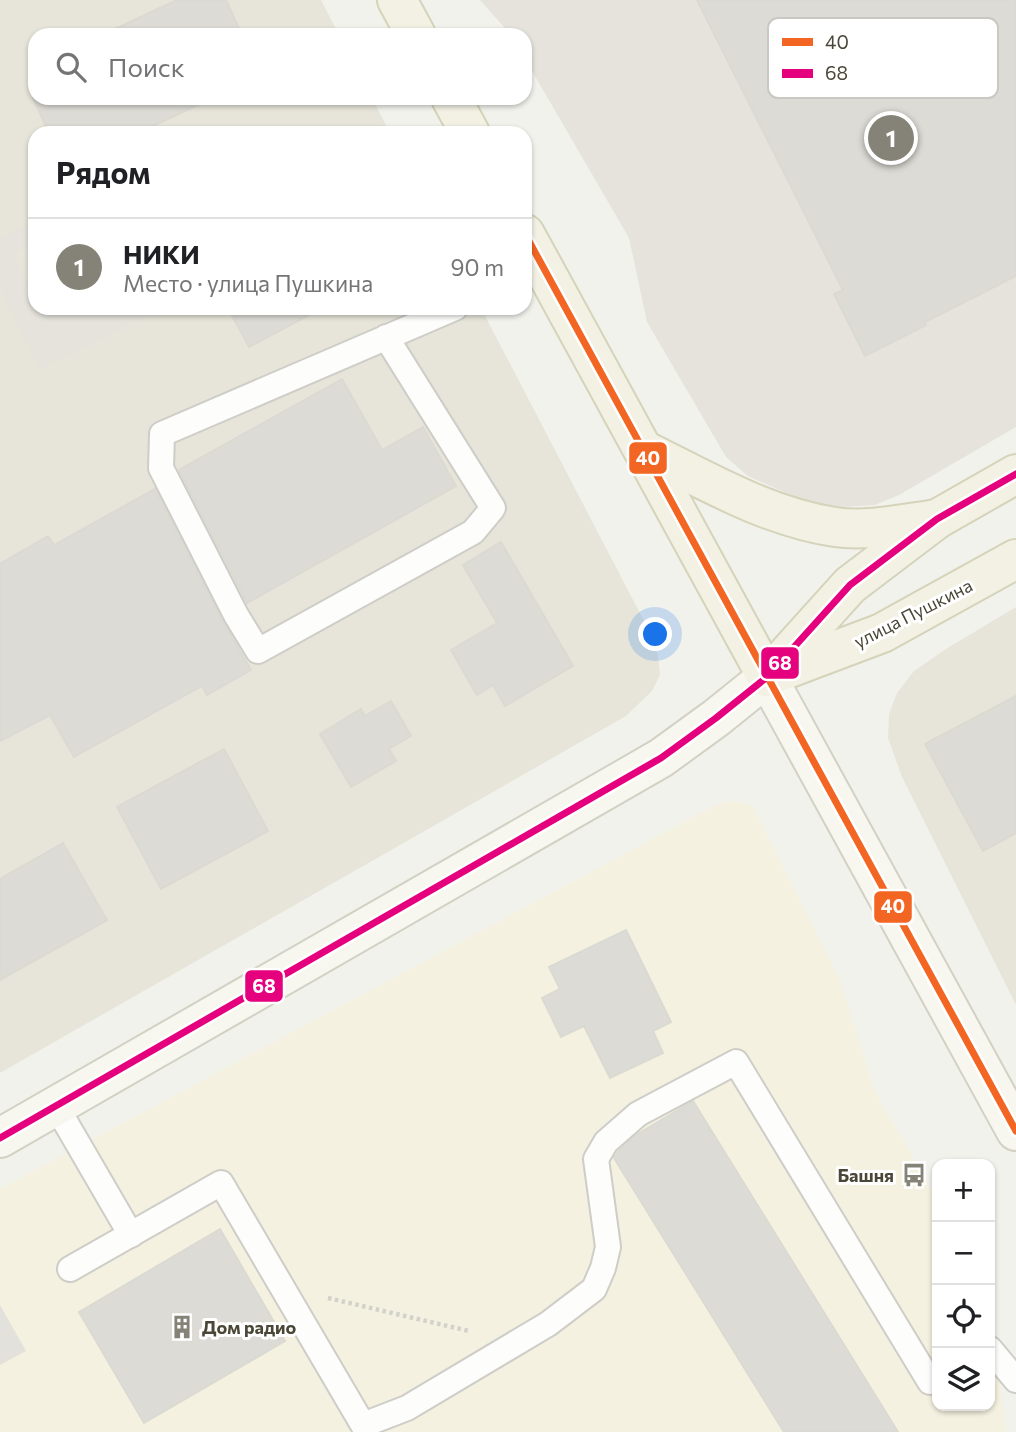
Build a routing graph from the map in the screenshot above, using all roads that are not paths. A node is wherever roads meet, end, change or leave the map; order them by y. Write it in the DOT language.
graph roads {
  1 [pos="397,0"];
  2 [pos="412,28"];
  3 [pos="455,105"];
  4 [pos="466,126"];
  5 [pos="535,273"];
  6 [pos="438,315"];
  7 [pos="386,337"];
  8 [pos="644,450"];
  9 [pos="1016,474"];
  10 [pos="937,519"];
  11 [pos="1016,559"];
  12 [pos="767,677"];
  13 [pos="56,1105"];
  14 [pos="1016,1131"];
  15 [pos="0,1138"];
  16 [pos="131,1235"];
  17 [pos="70,1269"];
  18 [pos="995,1355"];
  19 [pos="1016,1380"];
  20 [pos="932,1381"];
  1 -- 2 [label="main road"];
  3 -- 4 [label="main road"];
  5 -- 8 [label="main road"];
  6 -- 7 [label="lane"];
  7 -- 7 [label="lane"];
  8 -- 10 [label="main road"];
  8 -- 12 [label="main road"];
  9 -- 10 [label="main road, улица Пушкина"];
  10 -- 12 [label="main road, улица Пушкина"];
  11 -- 12 [label="main road, улица Пушкина"];
  12 -- 13 [label="main road, улица Пушкина"];
  12 -- 14 [label="main road"];
  13 -- 15 [label="main road, улица Пушкина"];
  13 -- 16 [label="lane"];
  16 -- 17 [label="lane"];
  16 -- 20 [label="lane"];
  18 -- 19 [label="lane"];
}
